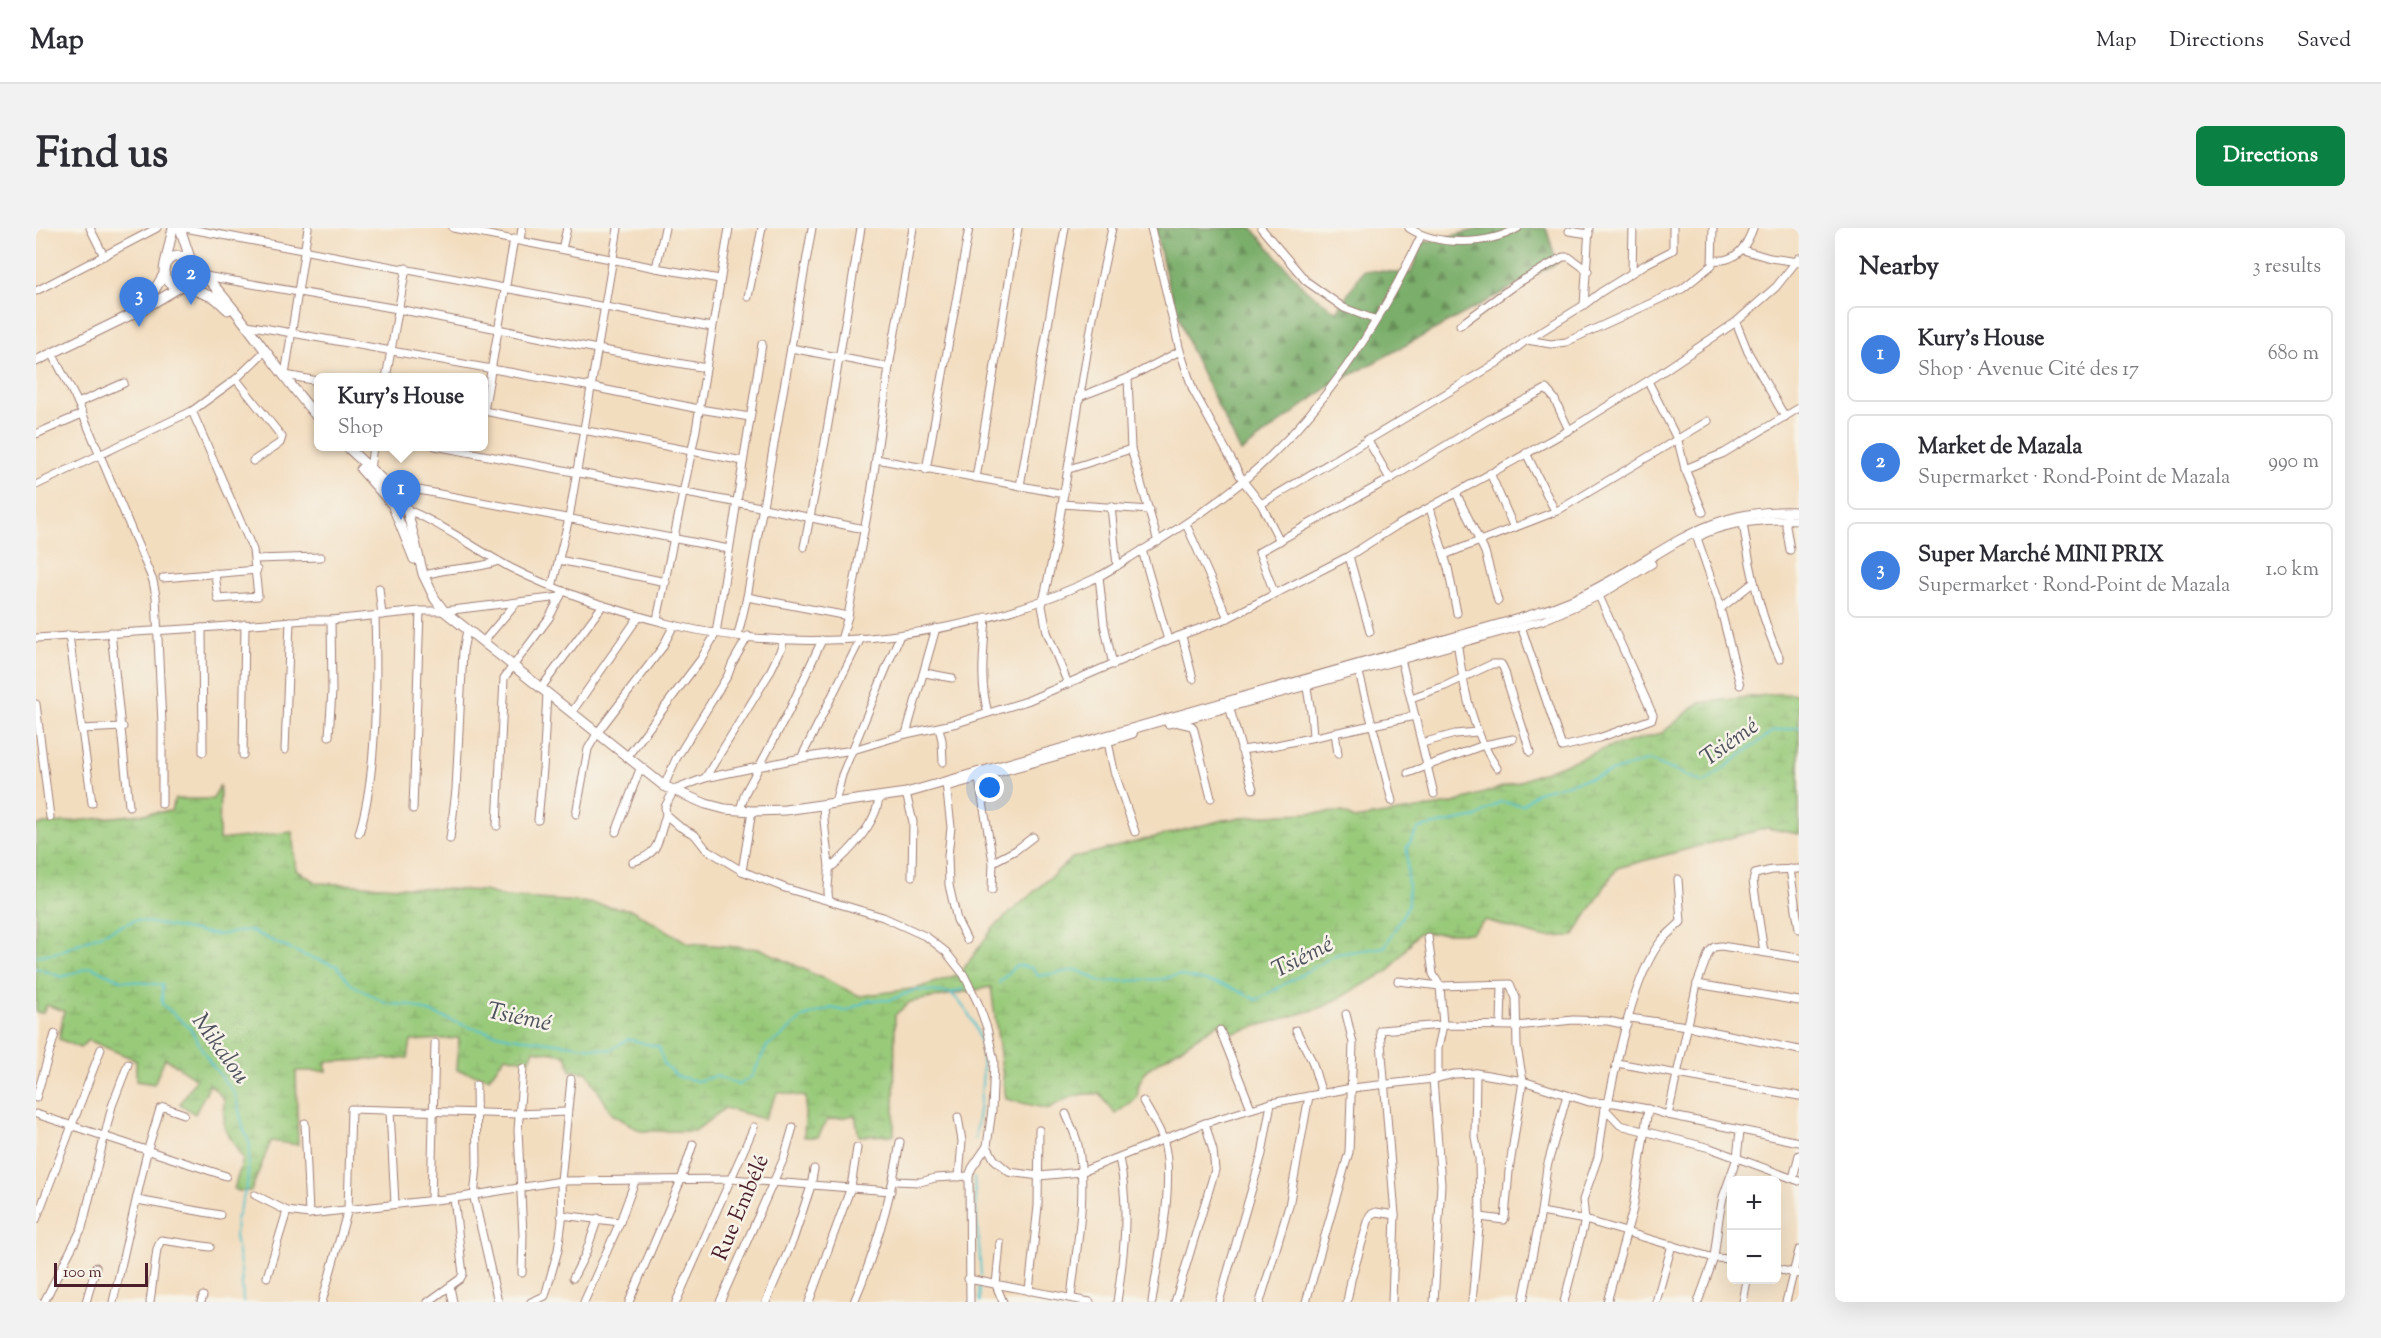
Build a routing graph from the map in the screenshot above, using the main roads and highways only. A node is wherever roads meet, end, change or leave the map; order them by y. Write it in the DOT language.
graph roads {
  1 [pos="173,228"];
  2 [pos="180,228"];
  3 [pos="192,263"];
  4 [pos="164,270"];
  5 [pos="182,286"];
  6 [pos="136,312"];
  7 [pos="36,361"];
  8 [pos="314,413"];
  9 [pos="314,420"];
  10 [pos="343,451"];
  11 [pos="350,451"];
  12 [pos="395,501"];
  13 [pos="1799,512"];
  14 [pos="423,575"];
  1 -- 4 [label="main road"];
  2 -- 3 [label="main road"];
  3 -- 4 [label="main road"];
  3 -- 5 [label="main road"];
  3 -- 8 [label="main road"];
  4 -- 5 [label="main road"];
  4 -- 6 [label="main road"];
  5 -- 6 [label="main road"];
  5 -- 9 [label="main road"];
  6 -- 7 [label="main road"];
  10 -- 12 [label="main road"];
  11 -- 12 [label="main road"];
  12 -- 14 [label="main road"];
  12 -- 14 [label="main road"];
  13 -- 14 [label="main road"];
}
